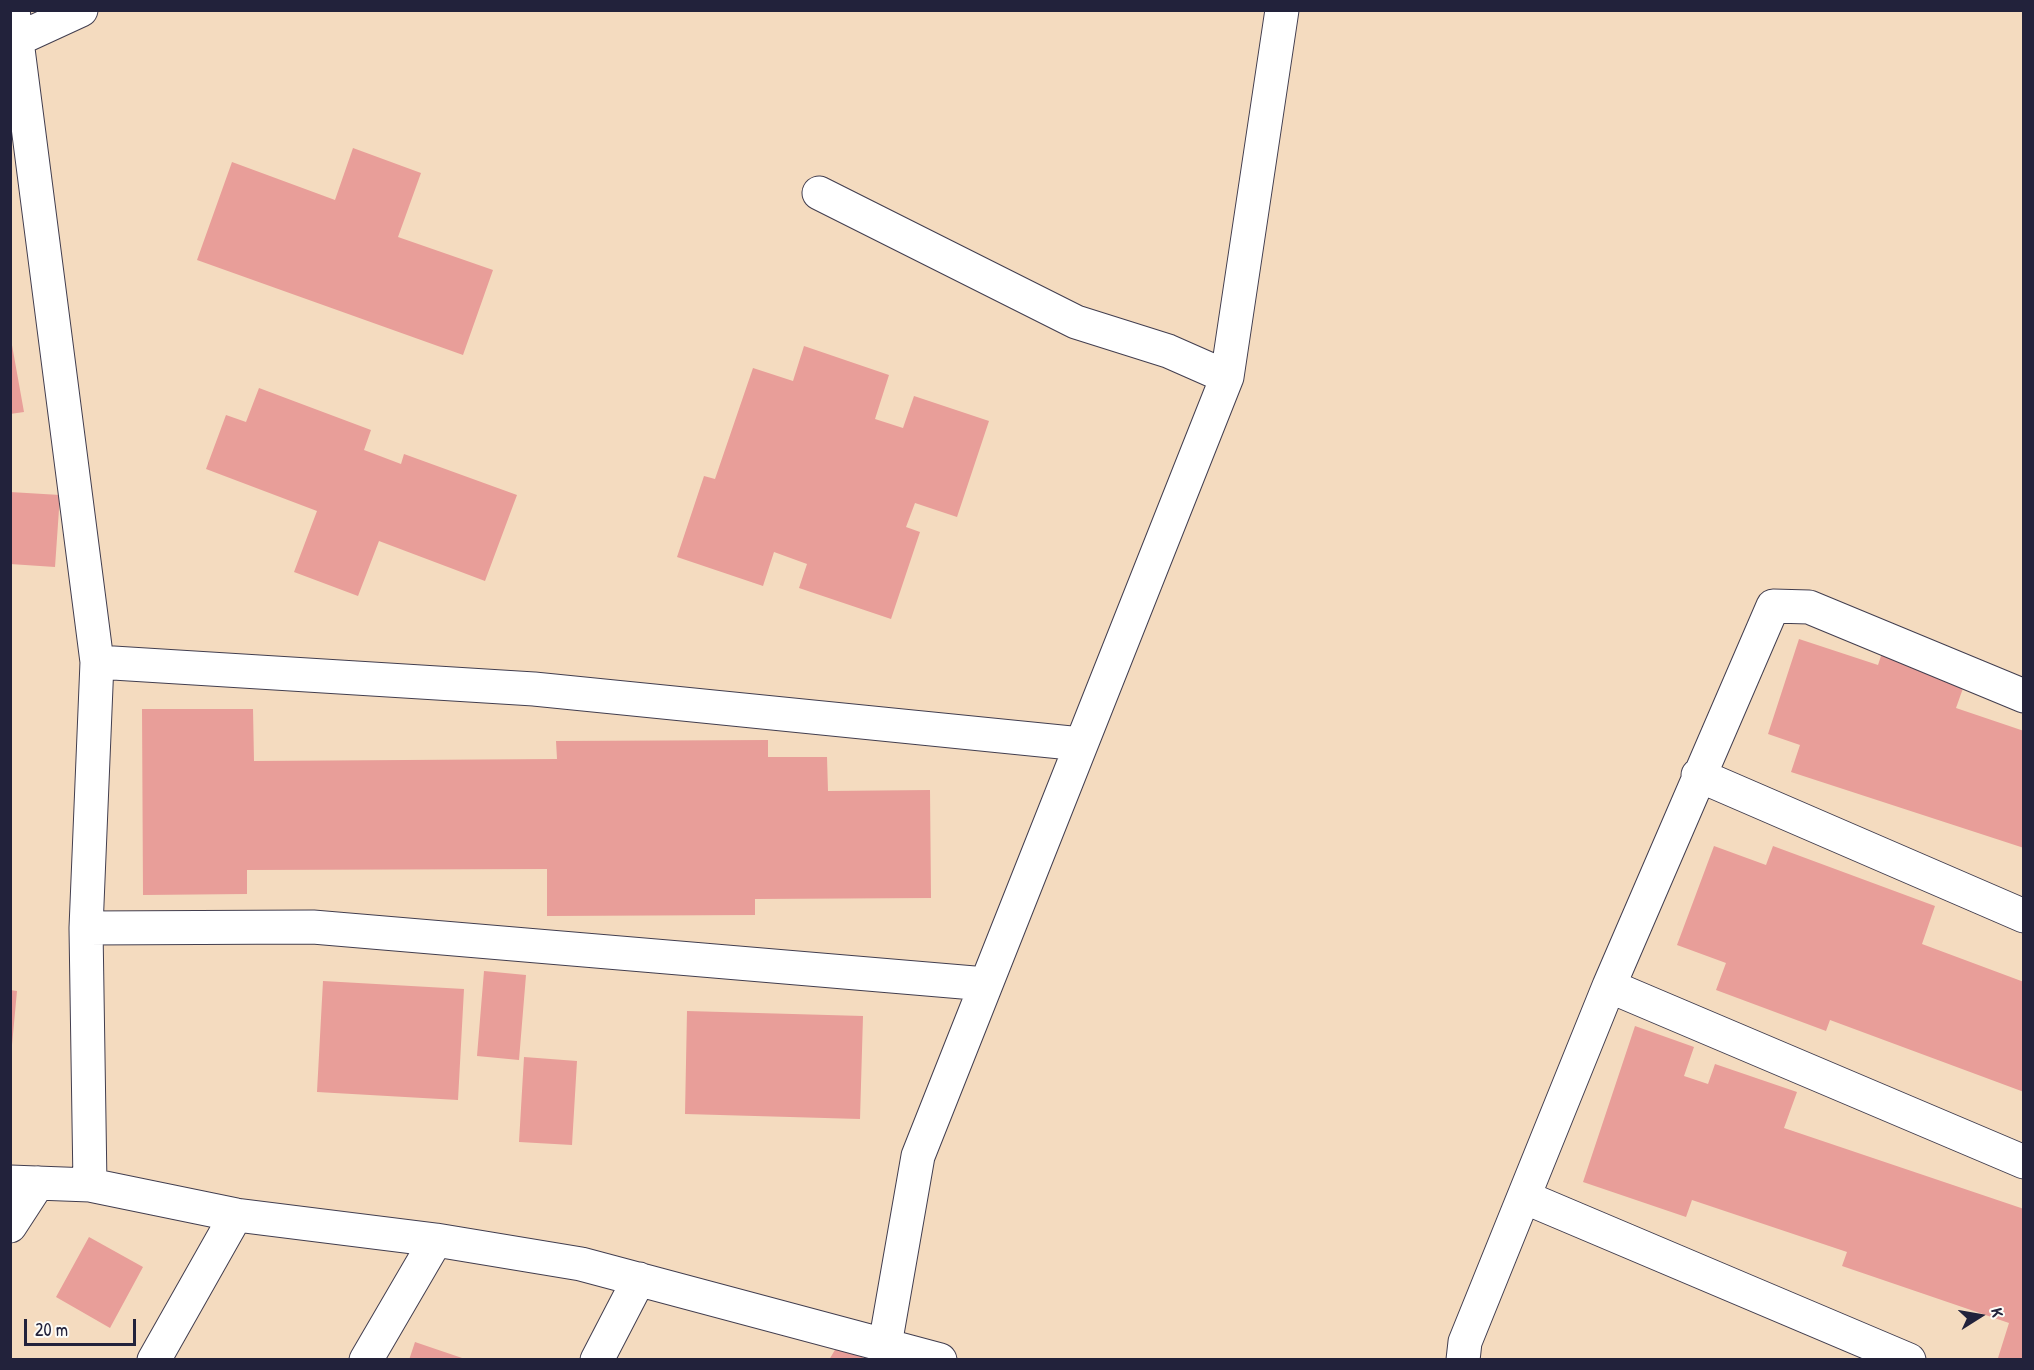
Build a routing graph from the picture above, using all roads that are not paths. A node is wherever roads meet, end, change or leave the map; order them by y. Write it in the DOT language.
graph roads {
  1 [pos="81,10"];
  2 [pos="1282,10"];
  3 [pos="15,25"];
  4 [pos="819,192"];
  5 [pos="1227,377"];
  6 [pos="97,662"];
  7 [pos="2024,696"];
  8 [pos="1081,744"];
  9 [pos="1698,775"];
  10 [pos="2024,916"];
  11 [pos="86,928"];
  12 [pos="986,984"];
  13 [pos="1608,986"];
  14 [pos="2024,1162"];
  15 [pos="24,1183"];
  16 [pos="90,1185"];
  17 [pos="1524,1197"];
  18 [pos="236,1215"];
  19 [pos="10,1226"];
  20 [pos="436,1240"];
  21 [pos="639,1279"];
  22 [pos="885,1345"];
  23 [pos="154,1359"];
  24 [pos="366,1359"];
  25 [pos="597,1359"];
  26 [pos="940,1359"];
  27 [pos="1463,1359"];
  28 [pos="1909,1359"];
  1 -- 3 [label="street"];
  2 -- 5 [label="street"];
  3 -- 6 [label="street"];
  4 -- 5 [label="street"];
  5 -- 8 [label="street"];
  6 -- 8 [label="street"];
  6 -- 11 [label="street"];
  7 -- 9 [label="street"];
  8 -- 12 [label="street"];
  9 -- 10 [label="street"];
  9 -- 13 [label="street"];
  11 -- 12 [label="street"];
  11 -- 16 [label="street"];
  12 -- 22 [label="street"];
  13 -- 14 [label="street"];
  13 -- 17 [label="street"];
  15 -- 16 [label="street"];
  15 -- 19 [label="street"];
  16 -- 18 [label="street"];
  17 -- 27 [label="street"];
  17 -- 28 [label="street"];
  18 -- 20 [label="street"];
  18 -- 23 [label="street"];
  20 -- 21 [label="street"];
  20 -- 24 [label="street"];
  21 -- 22 [label="street"];
  21 -- 25 [label="street"];
  22 -- 26 [label="street"];
}
